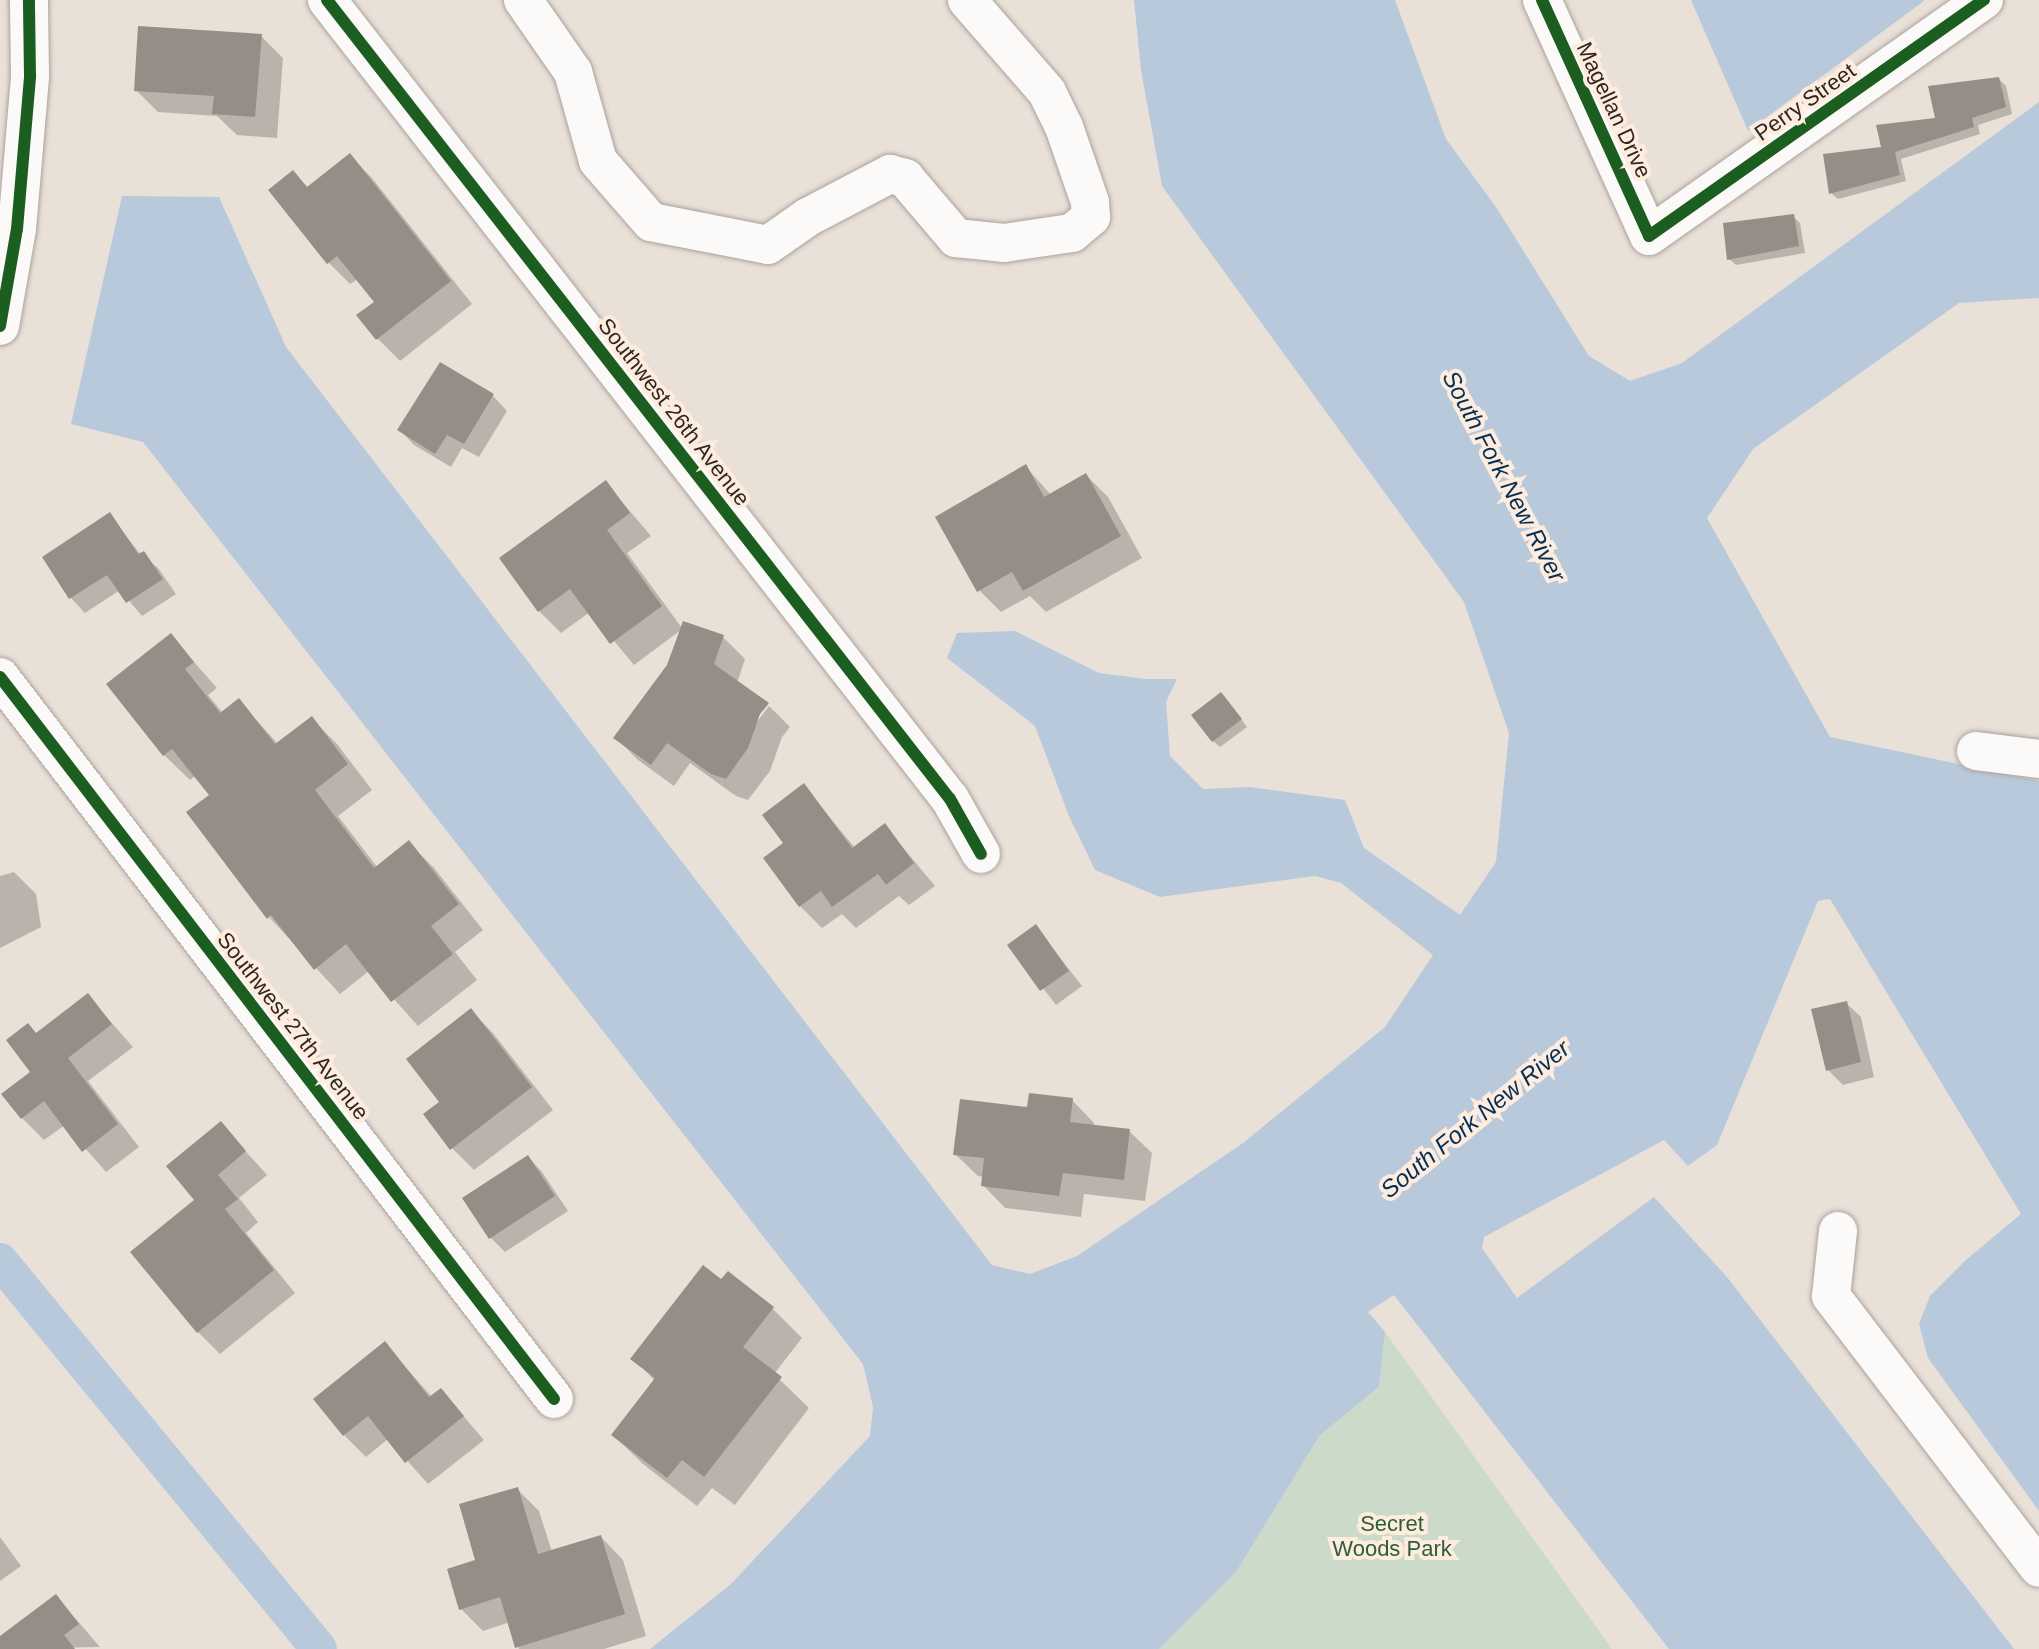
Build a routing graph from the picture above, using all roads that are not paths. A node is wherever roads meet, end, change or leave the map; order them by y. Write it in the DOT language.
graph roads {
  1 [pos="29,0"];
  2 [pos="327,0"];
  3 [pos="523,0"];
  4 [pos="967,0"];
  5 [pos="1542,0"];
  6 [pos="1984,0"];
  7 [pos="1649,236"];
  8 [pos="0,326"];
  9 [pos="0,677"];
  10 [pos="1976,751"];
  11 [pos="2039,759"];
  12 [pos="981,854"];
  13 [pos="1838,1231"];
  14 [pos="554,1399"];
  15 [pos="2039,1568"];
  1 -- 8 [label="street"];
  2 -- 12 [label="street, Southwest 26th Avenue"];
  3 -- 4 [label="street"];
  5 -- 7 [label="street, Magellan Drive"];
  6 -- 7 [label="street, Perry Street"];
  9 -- 14 [label="street, Southwest 27th Avenue"];
  10 -- 11 [label="street"];
  13 -- 15 [label="street"];
}
